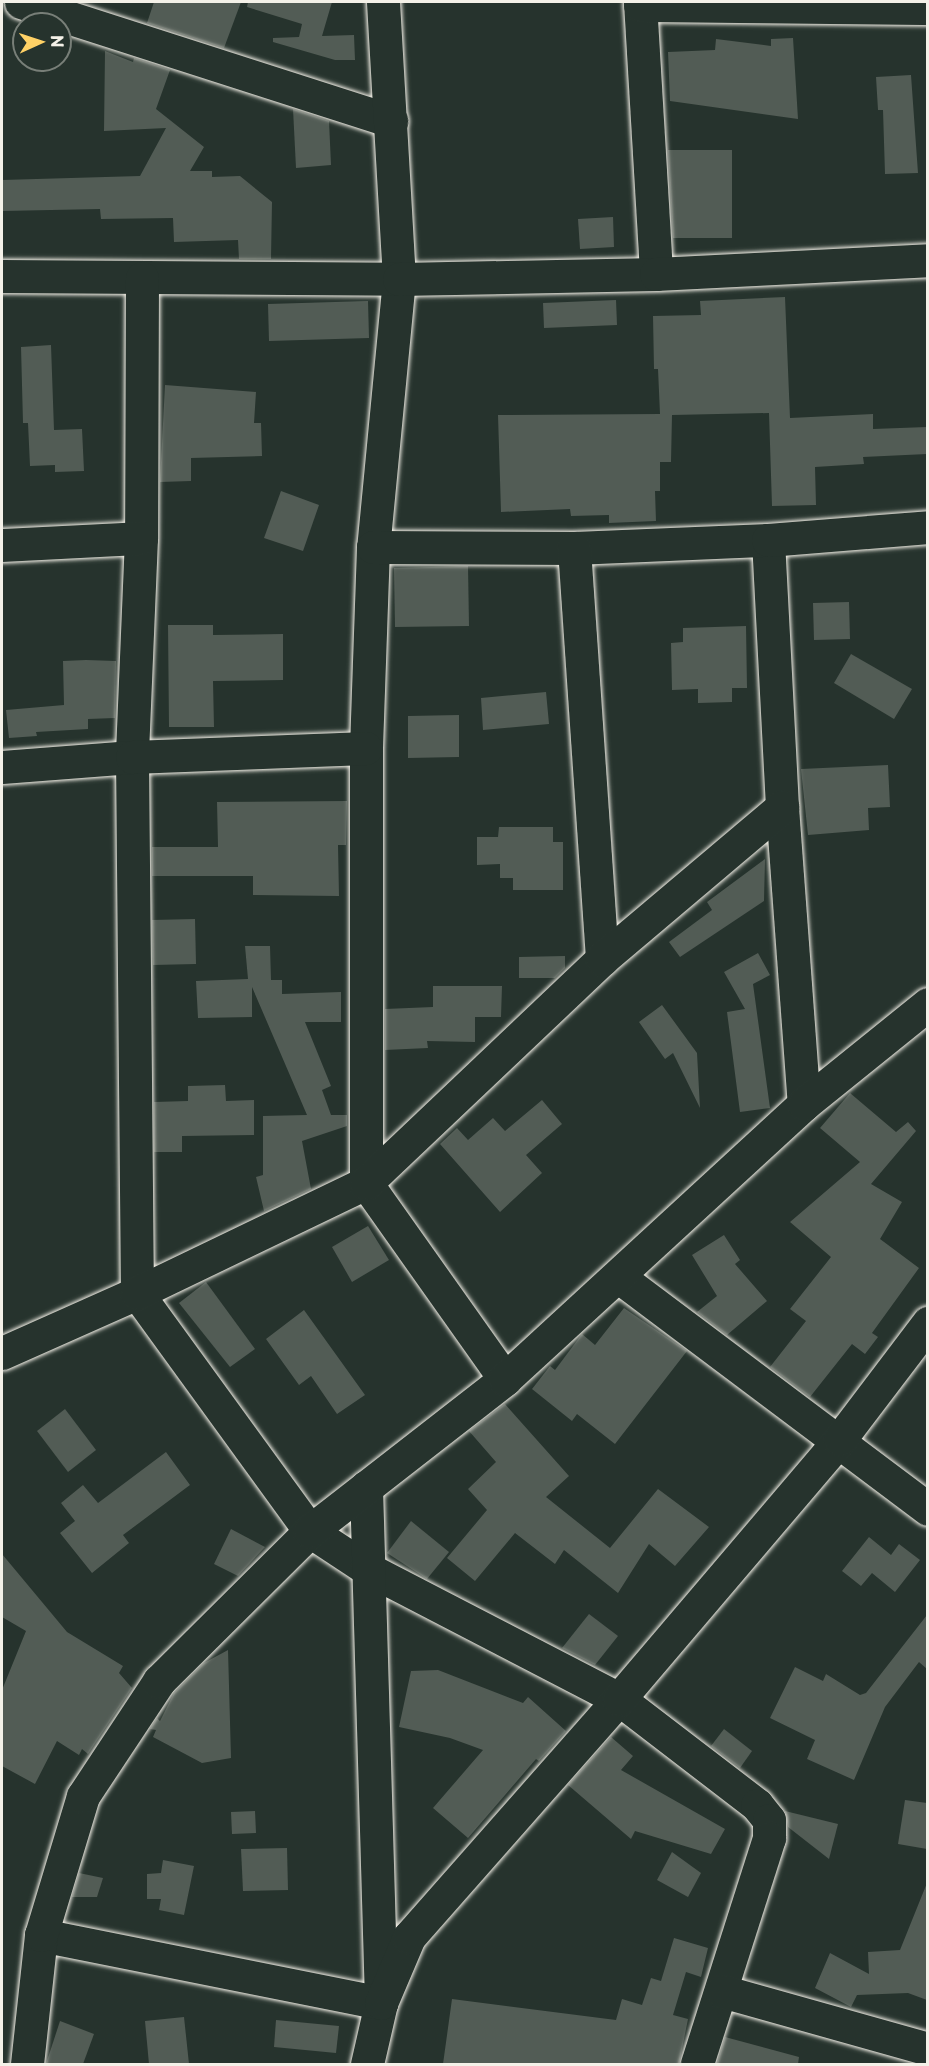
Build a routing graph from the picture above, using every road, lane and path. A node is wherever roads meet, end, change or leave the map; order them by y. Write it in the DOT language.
graph roads {
  1 [pos="21,2"];
  2 [pos="383,2"];
  3 [pos="640,3"];
  4 [pos="927,8"];
  5 [pos="391,122"];
  6 [pos="927,260"];
  7 [pos="656,274"];
  8 [pos="2,276"];
  9 [pos="142,278"];
  10 [pos="399,279"];
  11 [pos="927,526"];
  12 [pos="141,538"];
  13 [pos="768,540"];
  14 [pos="2,545"];
  15 [pos="373,547"];
  16 [pos="574,548"];
  17 [pos="366,748"];
  18 [pos="132,757"];
  19 [pos="2,767"];
  20 [pos="782,807"];
  21 [pos="602,959"];
  22 [pos="927,1004"];
  23 [pos="804,1104"];
  24 [pos="366,1183"];
  25 [pos="619,1277"];
  26 [pos="136,1293"];
  27 [pos="927,1323"];
  28 [pos="2,1353"];
  29 [pos="505,1378"];
  30 [pos="840,1440"];
  31 [pos="366,1487"];
  32 [pos="927,1509"];
  33 [pos="310,1531"];
  34 [pos="366,1568"];
  35 [pos="619,1700"];
  36 [pos="41,1935"];
  37 [pos="409,1937"];
  38 [pos="722,1991"];
  39 [pos="381,2003"];
  40 [pos="927,2049"];
  41 [pos="27,2064"];
  42 [pos="368,2064"];
  43 [pos="697,2064"];
  1 -- 5 [label="street"];
  2 -- 5 [label="street"];
  3 -- 4 [label="street"];
  3 -- 7 [label="street"];
  5 -- 10 [label="street"];
  6 -- 7 [label="street"];
  7 -- 10 [label="street"];
  8 -- 9 [label="street"];
  9 -- 10 [label="street"];
  9 -- 12 [label="street"];
  10 -- 15 [label="street"];
  11 -- 13 [label="street"];
  12 -- 14 [label="street"];
  12 -- 18 [label="street"];
  13 -- 16 [label="street"];
  13 -- 20 [label="street"];
  15 -- 16 [label="street"];
  15 -- 17 [label="street"];
  16 -- 21 [label="street"];
  17 -- 18 [label="street"];
  17 -- 24 [label="street"];
  18 -- 19 [label="street"];
  18 -- 26 [label="street"];
  20 -- 21 [label="street"];
  20 -- 23 [label="street"];
  21 -- 24 [label="street"];
  22 -- 23 [label="street"];
  23 -- 25 [label="street"];
  24 -- 26 [label="street"];
  24 -- 29 [label="street"];
  25 -- 29 [label="street"];
  25 -- 30 [label="street"];
  26 -- 28 [label="street"];
  26 -- 33 [label="street"];
  27 -- 30 [label="street"];
  29 -- 31 [label="street"];
  30 -- 32 [label="street"];
  30 -- 35 [label="street"];
  31 -- 33 [label="street"];
  31 -- 34 [label="street"];
  33 -- 34 [label="street"];
  33 -- 36 [label="street"];
  34 -- 35 [label="street"];
  34 -- 39 [label="street"];
  35 -- 37 [label="street"];
  35 -- 38 [label="street"];
  36 -- 39 [label="street"];
  36 -- 41 [label="street"];
  37 -- 39 [label="street"];
  37 -- 42 [label="street"];
  38 -- 40 [label="street"];
  38 -- 43 [label="street"];
  39 -- 42 [label="street"];
}
